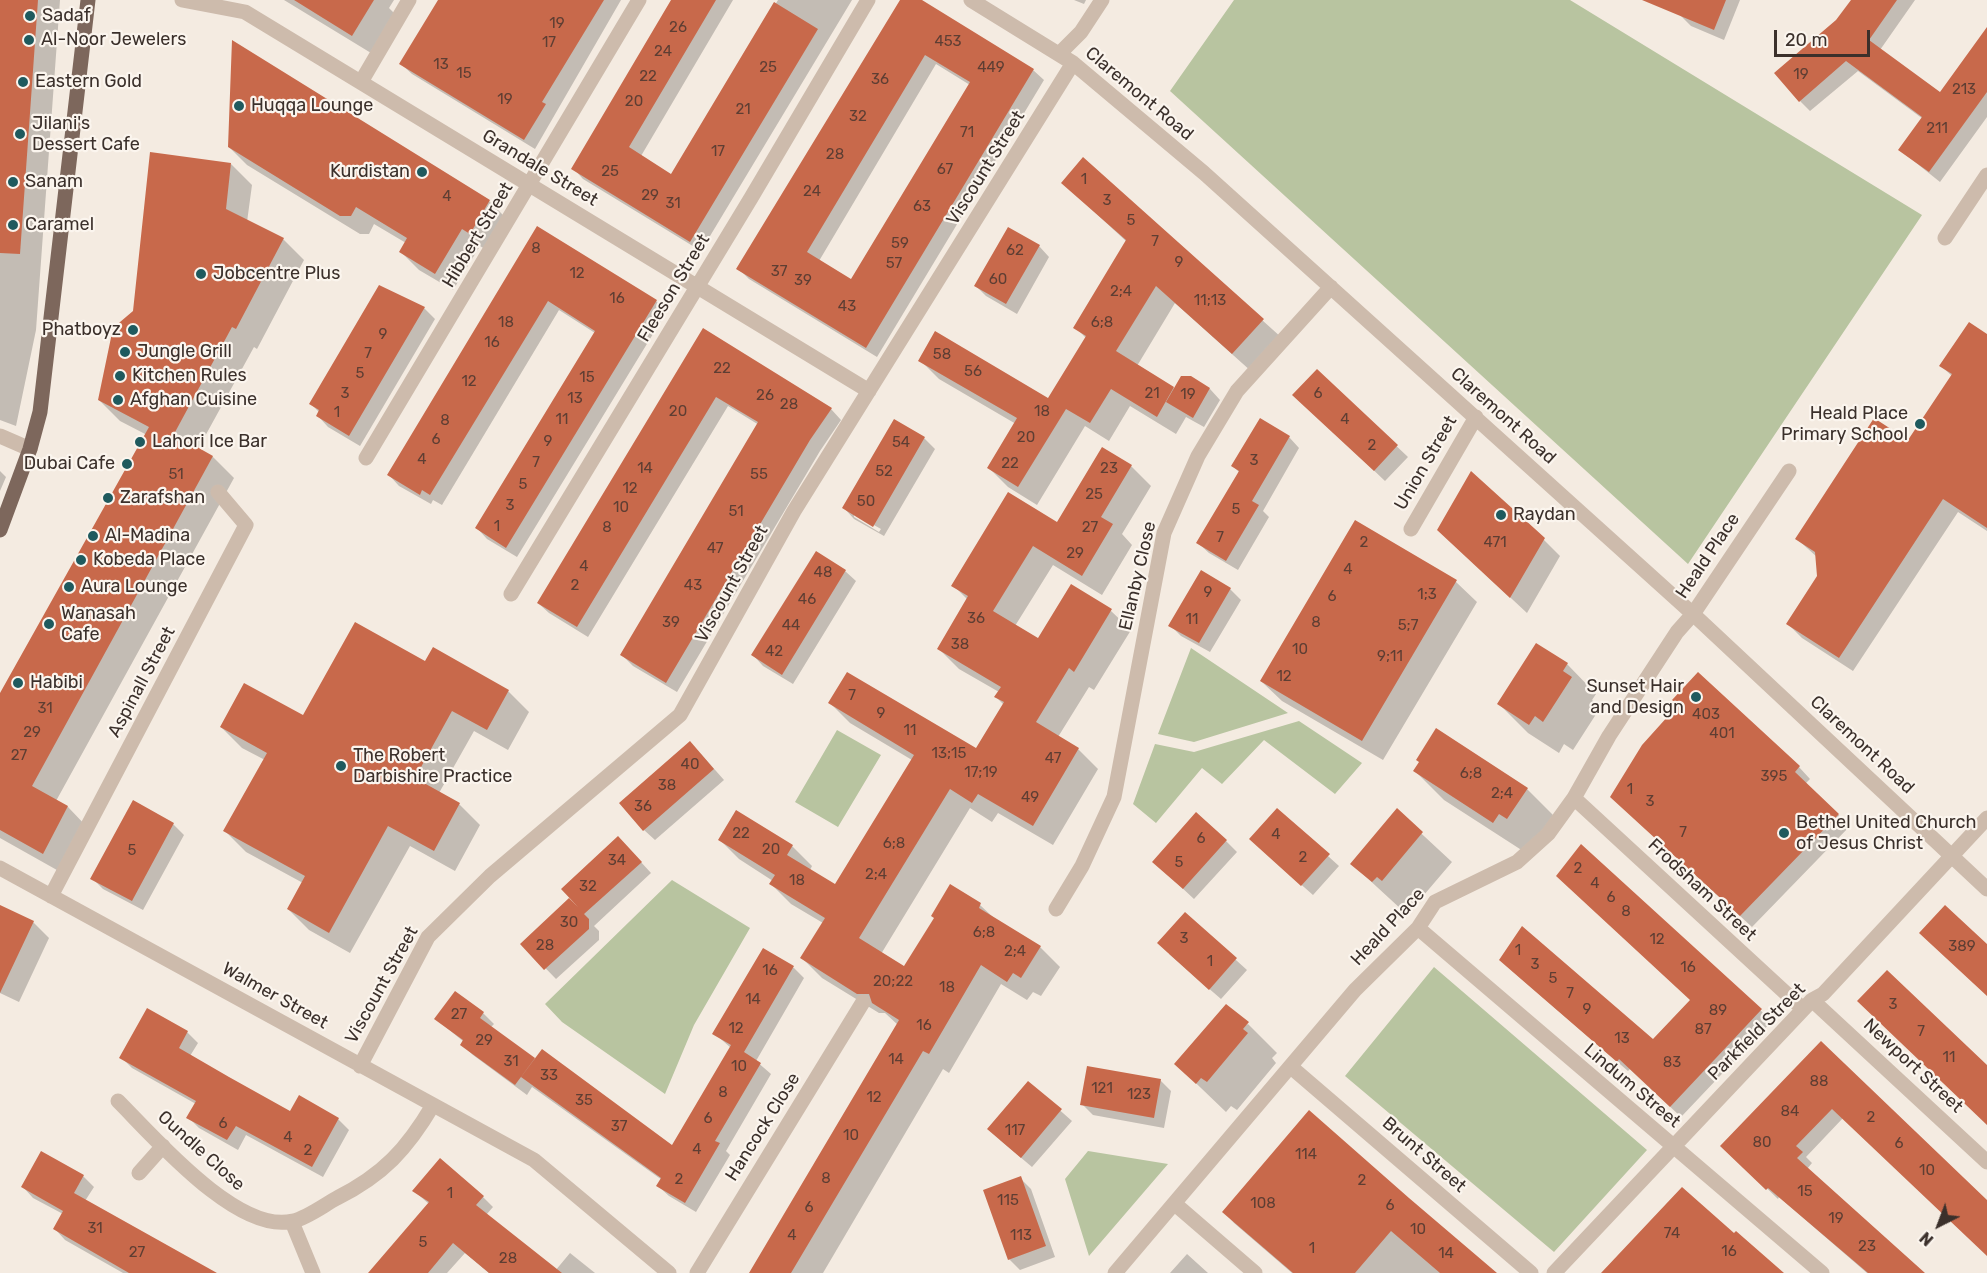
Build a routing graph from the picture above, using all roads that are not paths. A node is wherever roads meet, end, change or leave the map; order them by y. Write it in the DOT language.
graph roads {
  1 [pos="88,0"];
  2 [pos="182,0"];
  3 [pos="409,0"];
  4 [pos="639,0"];
  5 [pos="868,0"];
  6 [pos="971,0"];
  7 [pos="1102,0"];
  8 [pos="1059,54"];
  9 [pos="1073,63"];
  10 [pos="361,82"];
  11 [pos="1987,175"];
  12 [pos="530,185"];
  13 [pos="1945,238"];
  14 [pos="697,286"];
  15 [pos="1331,287"];
  16 [pos="869,391"];
  17 [pos="1476,417"];
  18 [pos="0,436"];
  19 [pos="30,448"];
  20 [pos="366,458"];
  21 [pos="1789,471"];
  22 [pos="218,492"];
  23 [pos="1411,529"];
  24 [pos="0,530"];
  25 [pos="511,594"];
  26 [pos="1693,614"];
  27 [pos="1574,798"];
  28 [pos="1987,818"];
  29 [pos="1952,856"];
  30 [pos="0,868"];
  31 [pos="1987,890"];
  32 [pos="51,896"];
  33 [pos="1056,909"];
  34 [pos="1418,928"];
  35 [pos="863,1002"];
  36 [pos="1808,1004"];
  37 [pos="360,1066"];
  38 [pos="1291,1067"];
  39 [pos="118,1101"];
  40 [pos="433,1105"];
  41 [pos="163,1146"];
  42 [pos="1673,1146"];
  43 [pos="1987,1162"];
  44 [pos="138,1173"];
  45 [pos="1175,1204"];
  46 [pos="292,1222"];
  47 [pos="313,1273"];
  48 [pos="669,1273"];
  49 [pos="696,1273"];
  50 [pos="1115,1273"];
  51 [pos="1255,1273"];
  52 [pos="1531,1273"];
  53 [pos="1554,1273"];
  54 [pos="1822,1273"];
  1 -- 19 [label="main road"];
  2 -- 10 [label="street, Grandale Street"];
  3 -- 10 [label="street"];
  4 -- 12 [label="street, Hibbert Street"];
  5 -- 14 [label="street, Fleeson Street"];
  6 -- 8 [label="street, Claremont Road"];
  7 -- 8 [label="street"];
  8 -- 9 [label="street, Claremont Road"];
  9 -- 15 [label="street, Claremont Road"];
  9 -- 16 [label="street, Viscount Street"];
  10 -- 12 [label="street, Grandale Street"];
  11 -- 13 [label="street"];
  12 -- 14 [label="street, Grandale Street"];
  12 -- 20 [label="street, Hibbert Street"];
  14 -- 16 [label="street, Grandale Street"];
  14 -- 25 [label="street, Fleeson Street"];
  15 -- 17 [label="street, Claremont Road"];
  15 -- 33 [label="street, Ellanby Close"];
  16 -- 37 [label="street, Viscount Street"];
  17 -- 23 [label="street, Union Street"];
  17 -- 26 [label="street, Claremont Road"];
  18 -- 19 [label="street"];
  19 -- 24 [label="main road"];
  21 -- 26 [label="street, Heald Place"];
  22 -- 32 [label="street, Aspinall Street"];
  26 -- 27 [label="street, Heald Place"];
  26 -- 29 [label="street, Claremont Road"];
  27 -- 34 [label="street, Heald Place"];
  27 -- 36 [label="street, Frodsham Street"];
  28 -- 29 [label="street, Parkfield Street"];
  29 -- 31 [label="street, Claremont Road"];
  29 -- 36 [label="street, Parkfield Street"];
  30 -- 32 [label="street, Walmer Street"];
  32 -- 37 [label="street, Walmer Street"];
  34 -- 38 [label="street, Heald Place"];
  34 -- 42 [label="street, Lindum Street"];
  35 -- 49 [label="street, Hancock Close"];
  36 -- 42 [label="street, Parkfield Street"];
  36 -- 43 [label="street, Newport Street"];
  37 -- 40 [label="street, Walmer Street"];
  38 -- 45 [label="street, Heald Place"];
  38 -- 52 [label="street, Brunt Street"];
  39 -- 41 [label="street, Oundle Close"];
  40 -- 46 [label="street"];
  40 -- 48 [label="street, Walmer Street"];
  41 -- 44 [label="street"];
  41 -- 46 [label="street, Oundle Close"];
  42 -- 53 [label="street, Parkfield Street"];
  42 -- 54 [label="street, Lindum Street"];
  45 -- 50 [label="street, Heald Place"];
  45 -- 51 [label="street"];
  46 -- 47 [label="street"];
}
